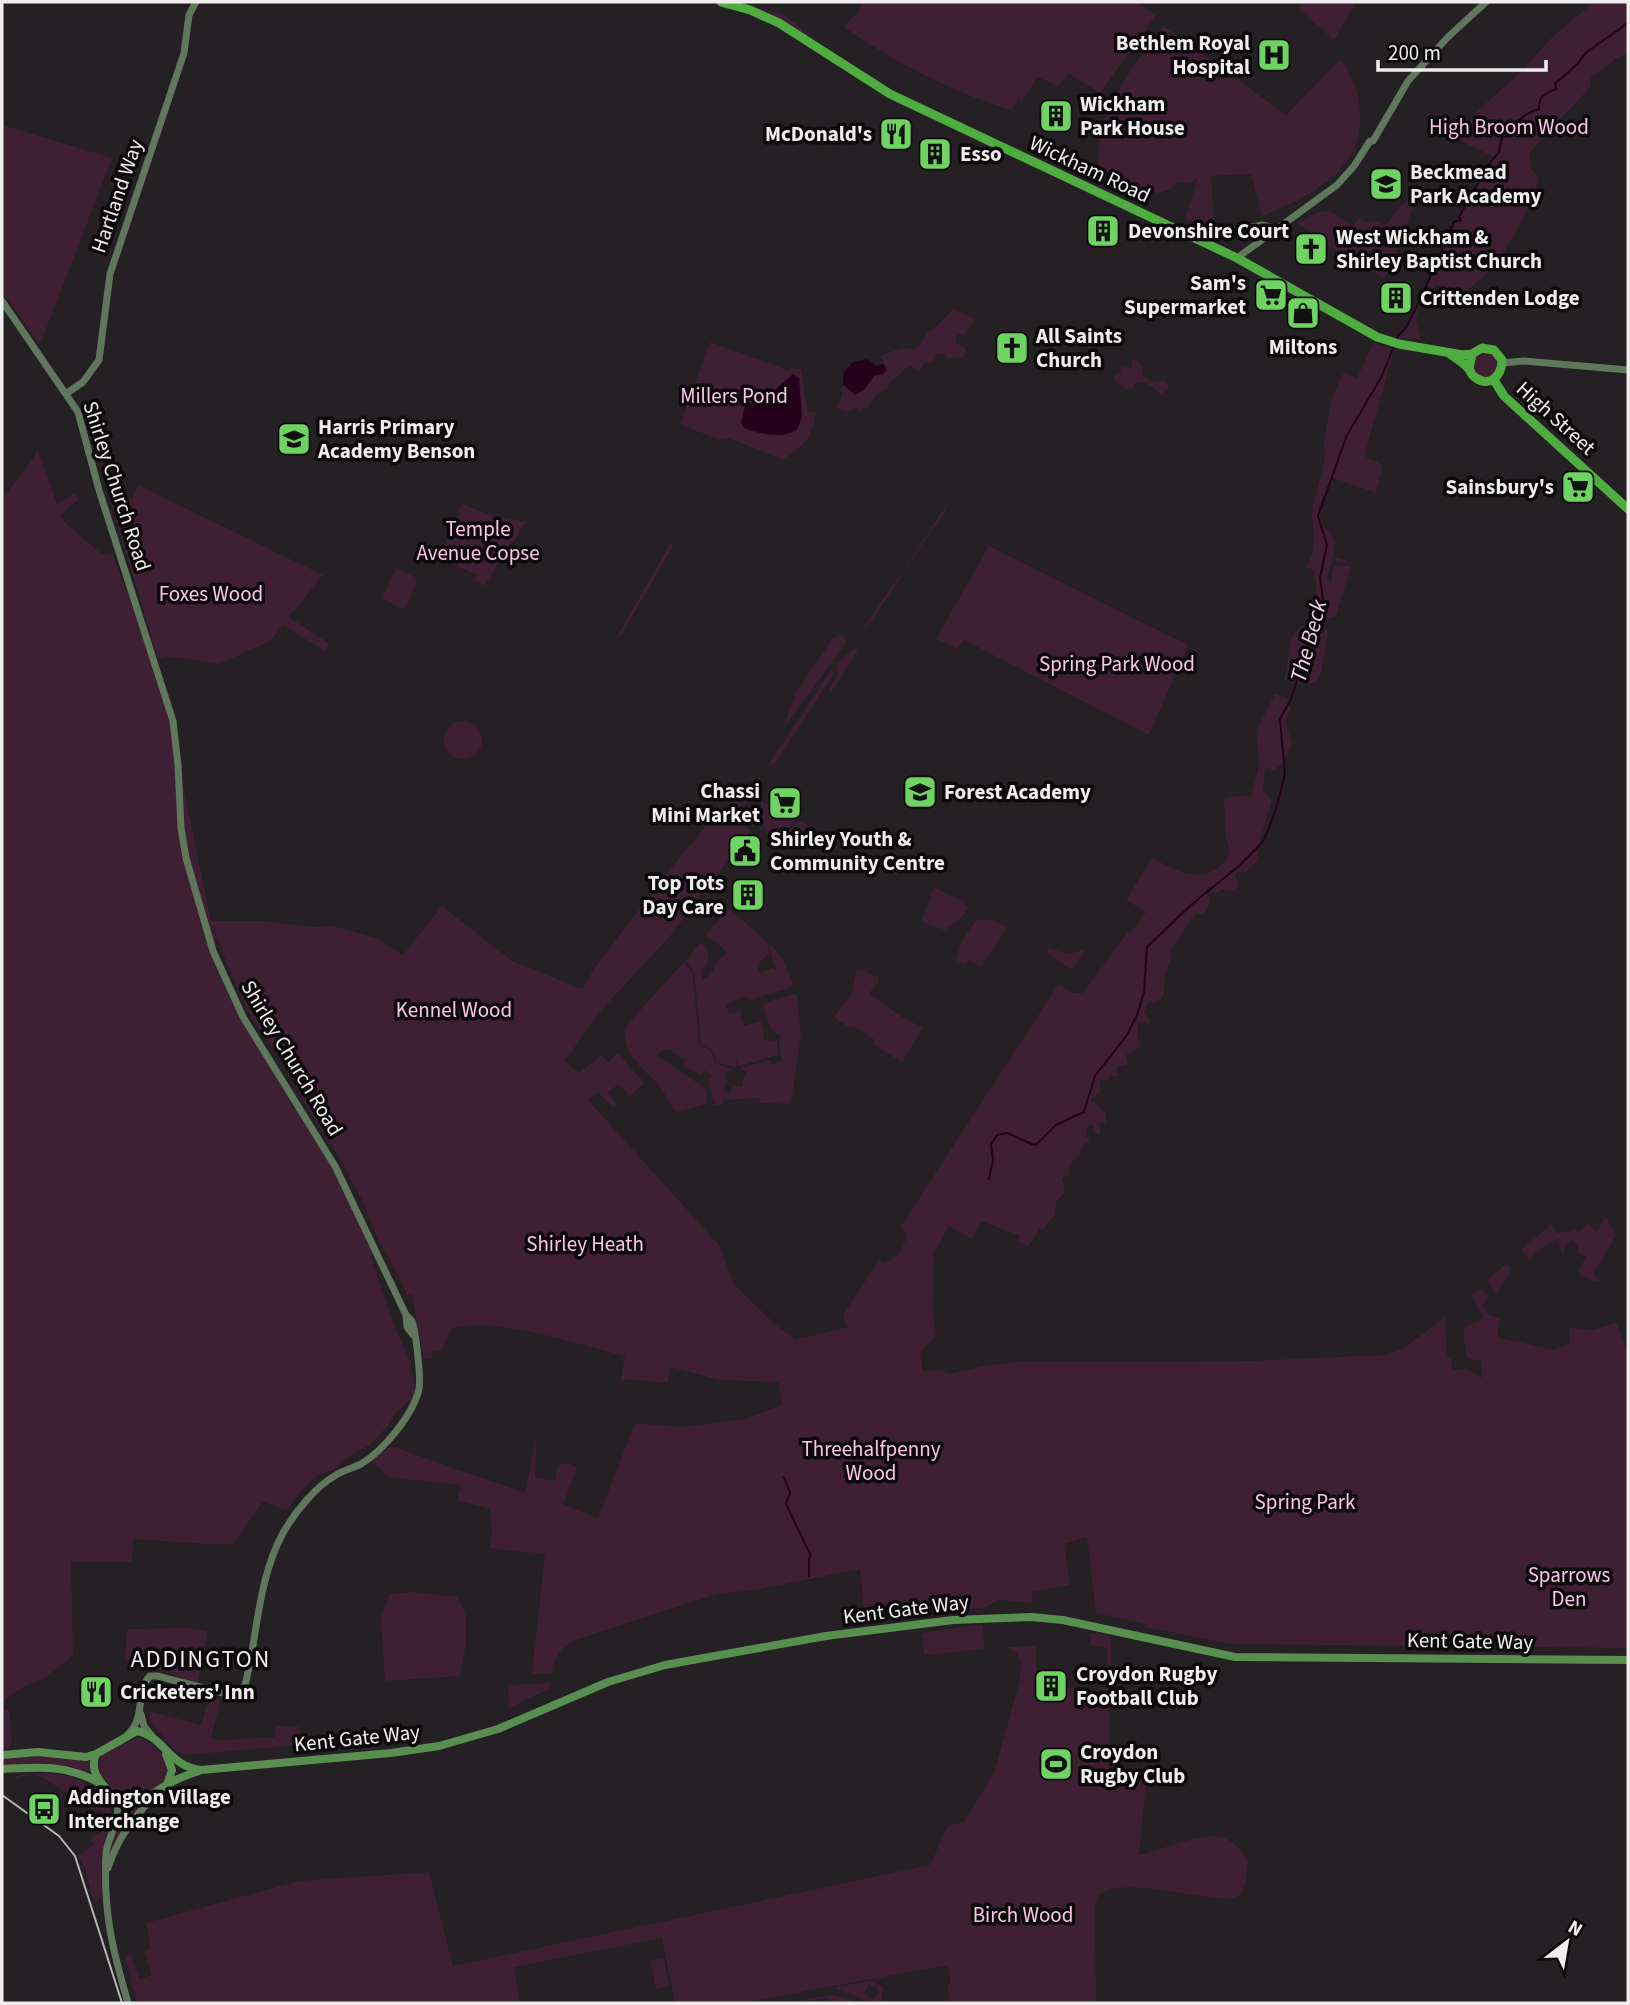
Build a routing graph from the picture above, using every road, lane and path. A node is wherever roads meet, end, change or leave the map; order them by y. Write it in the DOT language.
graph roads {
  1 [pos="196,2"];
  2 [pos="721,2"];
  3 [pos="1486,2"];
  4 [pos="1275,228"];
  5 [pos="1196,238"];
  6 [pos="1237,258"];
  7 [pos="2,301"];
  8 [pos="1449,353"];
  9 [pos="1472,354"];
  10 [pos="1502,363"];
  11 [pos="1469,369"];
  12 [pos="1628,370"];
  13 [pos="1494,380"];
  14 [pos="67,393"];
  15 [pos="1628,509"];
  16 [pos="1628,1660"];
  17 [pos="141,1713"];
  18 [pos="128,1735"];
  19 [pos="152,1736"];
  20 [pos="163,1749"];
  21 [pos="96,1754"];
  22 [pos="2,1755"];
  23 [pos="2,1769"];
  24 [pos="201,1770"];
  25 [pos="88,1776"];
  26 [pos="102,1784"];
  27 [pos="167,1785"];
  28 [pos="109,1791"];
  29 [pos="159,1791"];
  30 [pos="117,1813"];
  31 [pos="107,1873"];
  32 [pos="128,2003"];
  1 -- 14 [label="street, Hartland Way"];
  2 -- 5 [label="highway, Wickham Road"];
  3 -- 4 [label="street"];
  4 -- 5 [label="street"];
  4 -- 6 [label="street"];
  5 -- 6 [label="highway, Wickham Road"];
  6 -- 8 [label="highway, Wickham Road"];
  7 -- 14 [label="street, Shirley Church Road"];
  8 -- 9 [label="highway, Wickham Road"];
  8 -- 11 [label="highway, Wickham Road"];
  9 -- 10 [label="highway"];
  9 -- 11 [label="highway"];
  10 -- 12 [label="street"];
  10 -- 13 [label="highway"];
  11 -- 13 [label="highway"];
  13 -- 15 [label="highway, High Street"];
  14 -- 17 [label="street, Shirley Church Road"];
  16 -- 24 [label="main road, Kent Gate Way"];
  17 -- 18 [label="street"];
  17 -- 19 [label="street"];
  18 -- 19 [label="main road"];
  18 -- 21 [label="main road"];
  19 -- 20 [label="main road"];
  20 -- 24 [label="main road"];
  20 -- 27 [label="main road"];
  21 -- 22 [label="main road"];
  21 -- 26 [label="main road"];
  23 -- 25 [label="main road"];
  24 -- 27 [label="main road"];
  25 -- 26 [label="main road"];
  25 -- 30 [label="street"];
  26 -- 28 [label="main road"];
  27 -- 29 [label="main road"];
  28 -- 29 [label="main road"];
  28 -- 30 [label="street"];
  29 -- 31 [label="street"];
  30 -- 31 [label="street"];
  31 -- 32 [label="street"];
}
